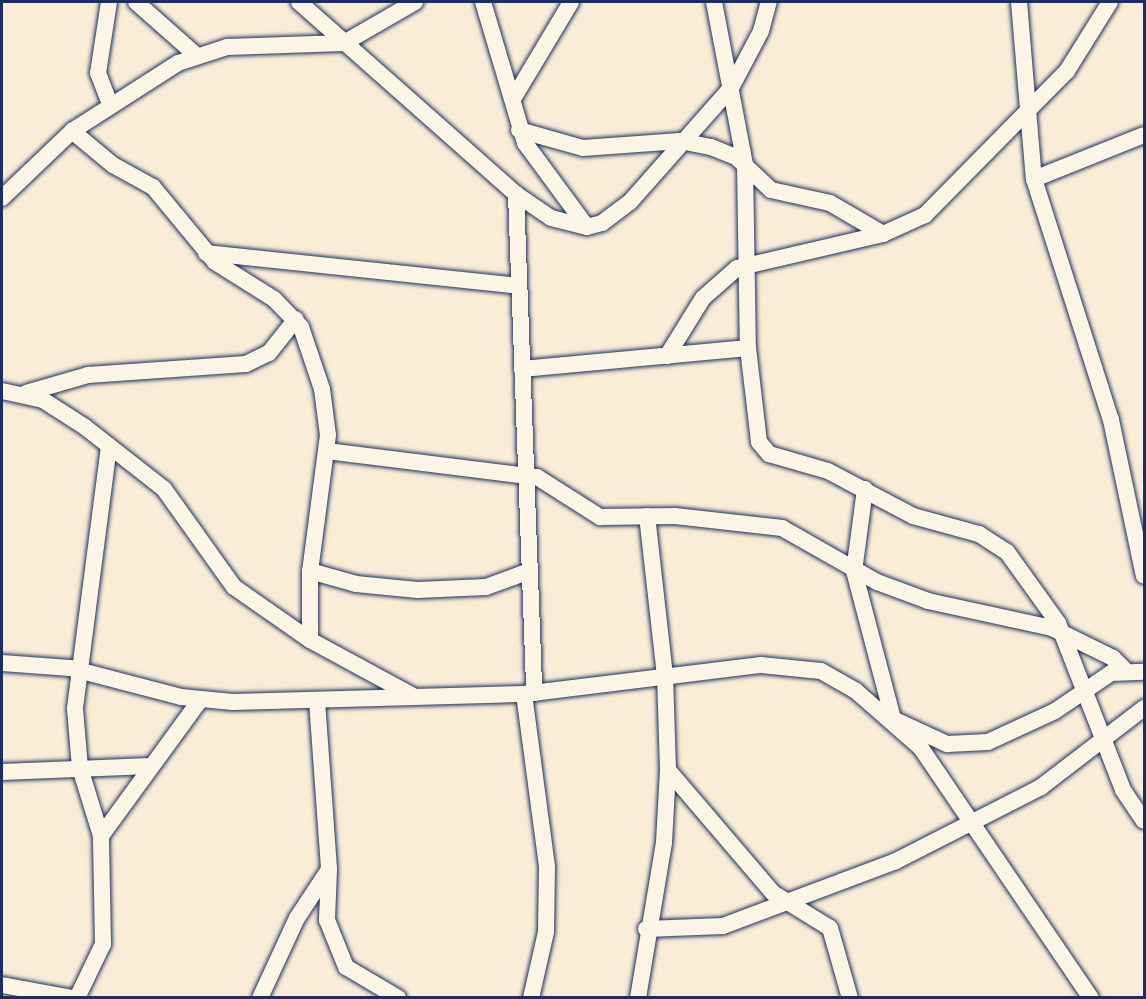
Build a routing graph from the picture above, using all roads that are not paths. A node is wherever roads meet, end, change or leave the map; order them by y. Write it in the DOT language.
graph roads {
  1 [pos="109,2"];
  2 [pos="136,2"];
  3 [pos="299,2"];
  4 [pos="415,2"];
  5 [pos="483,2"];
  6 [pos="570,2"];
  7 [pos="714,2"];
  8 [pos="769,2"];
  9 [pos="1019,2"];
  10 [pos="1110,2"];
  11 [pos="344,43"];
  12 [pos="196,55"];
  13 [pos="731,88"];
  14 [pos="513,99"];
  15 [pos="110,105"];
  16 [pos="1026,117"];
  17 [pos="72,130"];
  18 [pos="519,130"];
  19 [pos="1144,135"];
  20 [pos="680,141"];
  21 [pos="745,164"];
  22 [pos="1034,179"];
  23 [pos="516,194"];
  24 [pos="2,198"];
  25 [pos="587,227"];
  26 [pos="883,234"];
  27 [pos="206,253"];
  28 [pos="747,263"];
  29 [pos="518,286"];
  30 [pos="296,319"];
  31 [pos="748,348"];
  32 [pos="668,356"];
  33 [pos="522,369"];
  34 [pos="2,391"];
  35 [pos="26,393"];
  36 [pos="109,446"];
  37 [pos="327,451"];
  38 [pos="524,474"];
  39 [pos="865,489"];
  40 [pos="647,516"];
  41 [pos="310,571"];
  42 [pos="854,571"];
  43 [pos="527,572"];
  44 [pos="1144,576"];
  45 [pos="1063,634"];
  46 [pos="310,640"];
  47 [pos="2,663"];
  48 [pos="77,669"];
  49 [pos="1125,670"];
  50 [pos="1144,672"];
  51 [pos="665,676"];
  52 [pos="1083,692"];
  53 [pos="529,693"];
  54 [pos="416,697"];
  55 [pos="200,700"];
  56 [pos="317,701"];
  57 [pos="1144,708"];
  58 [pos="893,719"];
  59 [pos="1106,743"];
  60 [pos="150,766"];
  61 [pos="80,768"];
  62 [pos="668,770"];
  63 [pos="2,772"];
  64 [pos="1144,821"];
  65 [pos="975,822"];
  66 [pos="101,836"];
  67 [pos="329,870"];
  68 [pos="786,903"];
  69 [pos="646,929"];
  70 [pos="2,985"];
  71 [pos="75,998"];
  72 [pos="260,998"];
  73 [pos="398,998"];
  74 [pos="531,998"];
  75 [pos="638,998"];
  76 [pos="850,998"];
  77 [pos="1091,998"];
  1 -- 15 [label="street"];
  2 -- 12 [label="street"];
  3 -- 11 [label="street"];
  4 -- 11 [label="street"];
  5 -- 14 [label="street"];
  6 -- 14 [label="street"];
  7 -- 13 [label="street"];
  8 -- 13 [label="street"];
  9 -- 16 [label="street"];
  10 -- 16 [label="street"];
  11 -- 12 [label="street"];
  11 -- 23 [label="street"];
  12 -- 15 [label="street"];
  13 -- 20 [label="street"];
  13 -- 21 [label="street"];
  14 -- 18 [label="street"];
  15 -- 17 [label="street"];
  16 -- 22 [label="street"];
  16 -- 26 [label="street"];
  17 -- 24 [label="street"];
  17 -- 27 [label="street"];
  18 -- 20 [label="street"];
  18 -- 25 [label="street"];
  19 -- 22 [label="street"];
  20 -- 21 [label="street"];
  20 -- 25 [label="street"];
  21 -- 26 [label="street"];
  21 -- 28 [label="street"];
  22 -- 44 [label="street"];
  23 -- 25 [label="street"];
  23 -- 29 [label="street"];
  26 -- 28 [label="street"];
  27 -- 29 [label="street"];
  27 -- 30 [label="street"];
  28 -- 31 [label="street"];
  28 -- 32 [label="street"];
  29 -- 33 [label="street"];
  30 -- 35 [label="street"];
  30 -- 37 [label="street"];
  31 -- 32 [label="street"];
  31 -- 39 [label="street"];
  32 -- 33 [label="street"];
  33 -- 38 [label="street"];
  34 -- 35 [label="street"];
  35 -- 36 [label="street"];
  36 -- 46 [label="street"];
  36 -- 48 [label="street"];
  37 -- 38 [label="street"];
  37 -- 41 [label="street"];
  38 -- 40 [label="street"];
  38 -- 43 [label="street"];
  39 -- 42 [label="street"];
  39 -- 45 [label="street"];
  40 -- 42 [label="street"];
  40 -- 51 [label="street"];
  41 -- 43 [label="street"];
  41 -- 46 [label="street"];
  42 -- 45 [label="street"];
  42 -- 58 [label="street"];
  43 -- 53 [label="street"];
  45 -- 49 [label="street"];
  45 -- 52 [label="street"];
  46 -- 54 [label="street"];
  47 -- 48 [label="street"];
  48 -- 55 [label="street"];
  48 -- 61 [label="street"];
  49 -- 50 [label="street"];
  49 -- 52 [label="street"];
  51 -- 53 [label="street"];
  51 -- 58 [label="street"];
  51 -- 62 [label="street"];
  52 -- 58 [label="street"];
  52 -- 59 [label="street"];
  53 -- 54 [label="street"];
  53 -- 74 [label="street"];
  54 -- 56 [label="street"];
  55 -- 56 [label="street"];
  55 -- 60 [label="street"];
  56 -- 67 [label="street"];
  57 -- 59 [label="street"];
  58 -- 65 [label="street"];
  59 -- 64 [label="street"];
  59 -- 65 [label="street"];
  60 -- 61 [label="street"];
  60 -- 66 [label="street"];
  61 -- 63 [label="street"];
  61 -- 66 [label="street"];
  62 -- 68 [label="street"];
  62 -- 69 [label="street"];
  65 -- 68 [label="street"];
  65 -- 77 [label="street"];
  66 -- 71 [label="street"];
  67 -- 72 [label="street"];
  67 -- 73 [label="street"];
  68 -- 69 [label="street"];
  68 -- 76 [label="street"];
  69 -- 75 [label="street"];
  70 -- 71 [label="street"];
}
